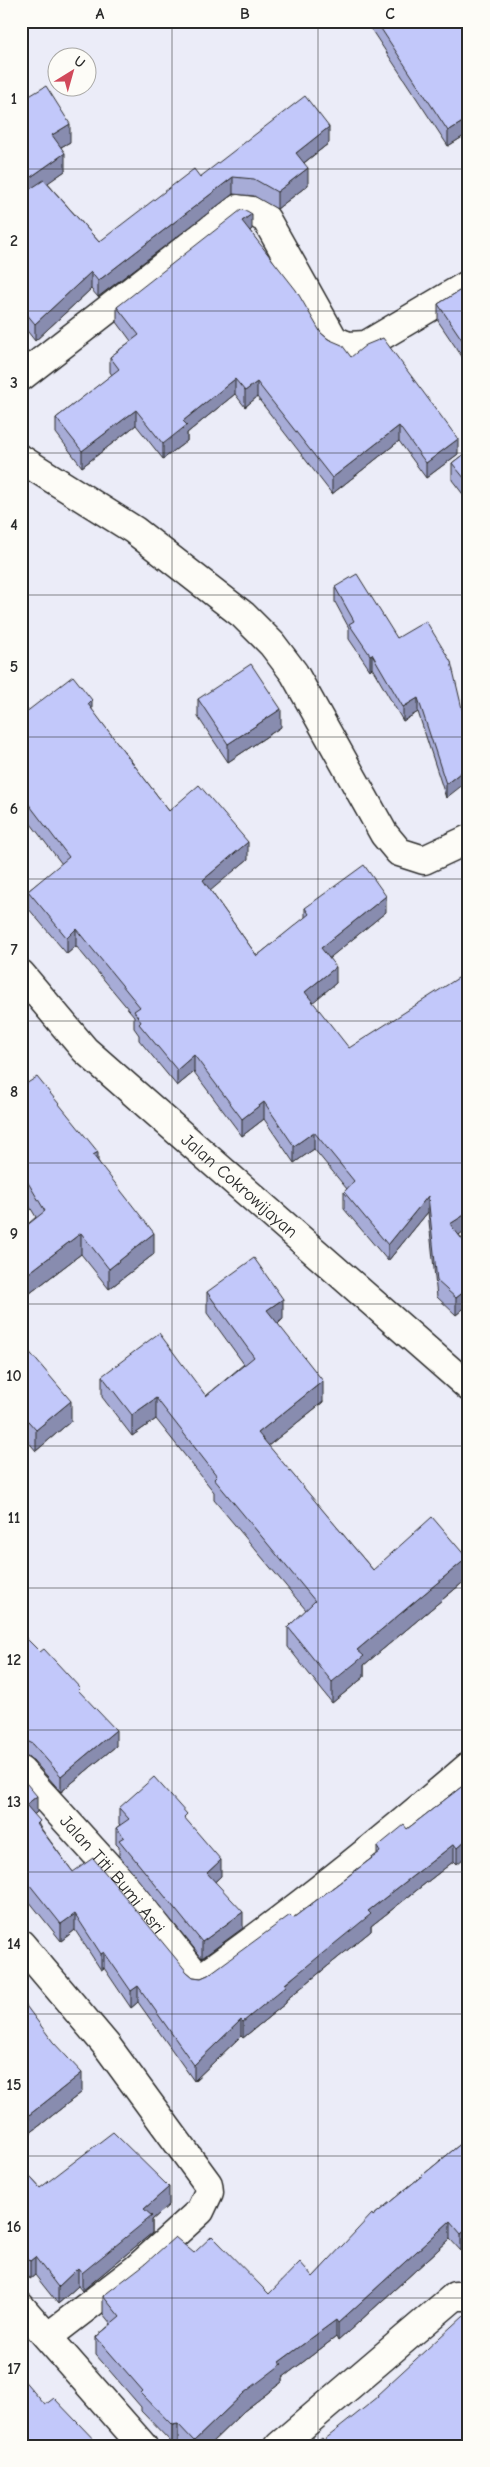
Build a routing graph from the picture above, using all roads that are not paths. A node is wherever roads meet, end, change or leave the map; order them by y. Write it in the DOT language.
graph roads {
  1 [pos="469,284"];
  2 [pos="21,377"];
  3 [pos="21,458"];
  4 [pos="469,838"];
  5 [pos="21,974"];
  6 [pos="469,1386"];
  7 [pos="469,1766"];
  8 [pos="21,1771"];
  9 [pos="21,1944"];
  10 [pos="469,2296"];
  11 [pos="21,2307"];
  12 [pos="48,2336"];
  13 [pos="144,2446"];
  14 [pos="279,2446"];
  1 -- 2 [label="street"];
  3 -- 4 [label="street"];
  5 -- 6 [label="street, Jalan Cokrowijayan"];
  7 -- 8 [label="street, Jalan Titi Bumi Asri"];
  9 -- 12 [label="street"];
  10 -- 14 [label="street"];
  11 -- 12 [label="street"];
  12 -- 13 [label="street"];
}
